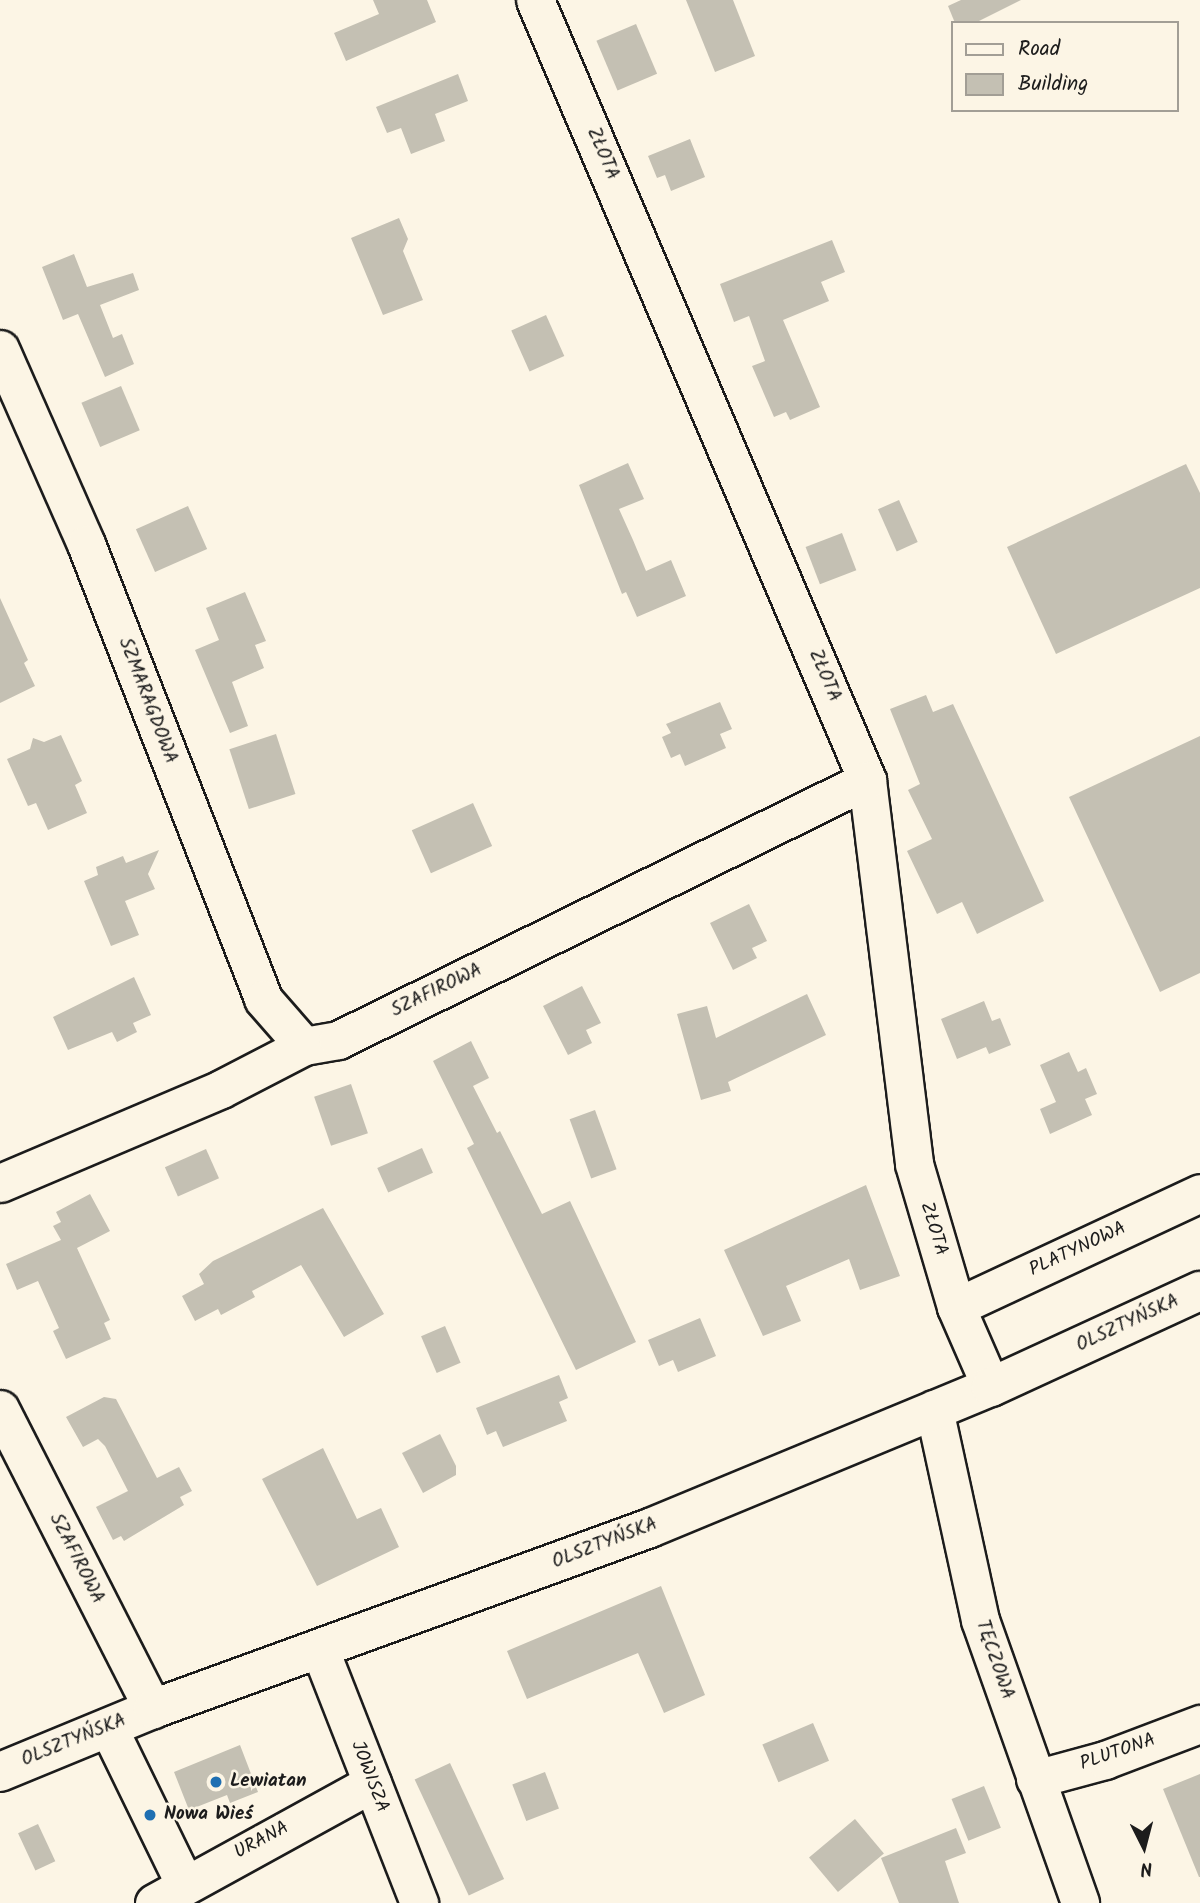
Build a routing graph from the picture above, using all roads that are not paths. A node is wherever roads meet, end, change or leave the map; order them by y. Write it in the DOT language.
graph roads {
  1 [pos="536,0"];
  2 [pos="0,349"];
  3 [pos="867,780"];
  4 [pos="304,1046"];
  5 [pos="0,1183"];
  6 [pos="1200,1193"];
  7 [pos="1200,1291"];
  8 [pos="957,1307"];
  9 [pos="991,1387"];
  10 [pos="0,1409"];
  11 [pos="934,1409"];
  12 [pos="320,1650"];
  13 [pos="153,1709"];
  14 [pos="1200,1724"];
  15 [pos="107,1727"];
  16 [pos="0,1772"];
  17 [pos="1035,1779"];
  18 [pos="372,1783"];
  19 [pos="185,1885"];
  20 [pos="154,1903"];
  21 [pos="419,1903"];
  22 [pos="1080,1903"];
  1 -- 3 [label="street, ZŁOTA"];
  2 -- 4 [label="street, SZMARAGDOWA"];
  3 -- 4 [label="street, SZAFIROWA"];
  3 -- 8 [label="street, ZŁOTA"];
  4 -- 5 [label="street, SZAFIROWA"];
  6 -- 8 [label="street, PLATYNOWA"];
  7 -- 9 [label="main road, OLSZTYŃSKA"];
  8 -- 9 [label="street, ZŁOTA"];
  9 -- 11 [label="main road, OLSZTYŃSKA"];
  10 -- 13 [label="street, SZAFIROWA"];
  11 -- 12 [label="main road, OLSZTYŃSKA"];
  11 -- 17 [label="street, TĘCZOWA"];
  12 -- 13 [label="main road, OLSZTYŃSKA"];
  12 -- 18 [label="street, JOWISZA"];
  13 -- 15 [label="main road, OLSZTYŃSKA"];
  14 -- 17 [label="street, PLUTONA"];
  15 -- 16 [label="main road, OLSZTYŃSKA"];
  15 -- 19 [label="street"];
  17 -- 22 [label="street, TĘCZOWA"];
  18 -- 19 [label="street, URANA"];
  18 -- 21 [label="street, JOWISZA"];
  19 -- 20 [label="street, URANA"];
}
